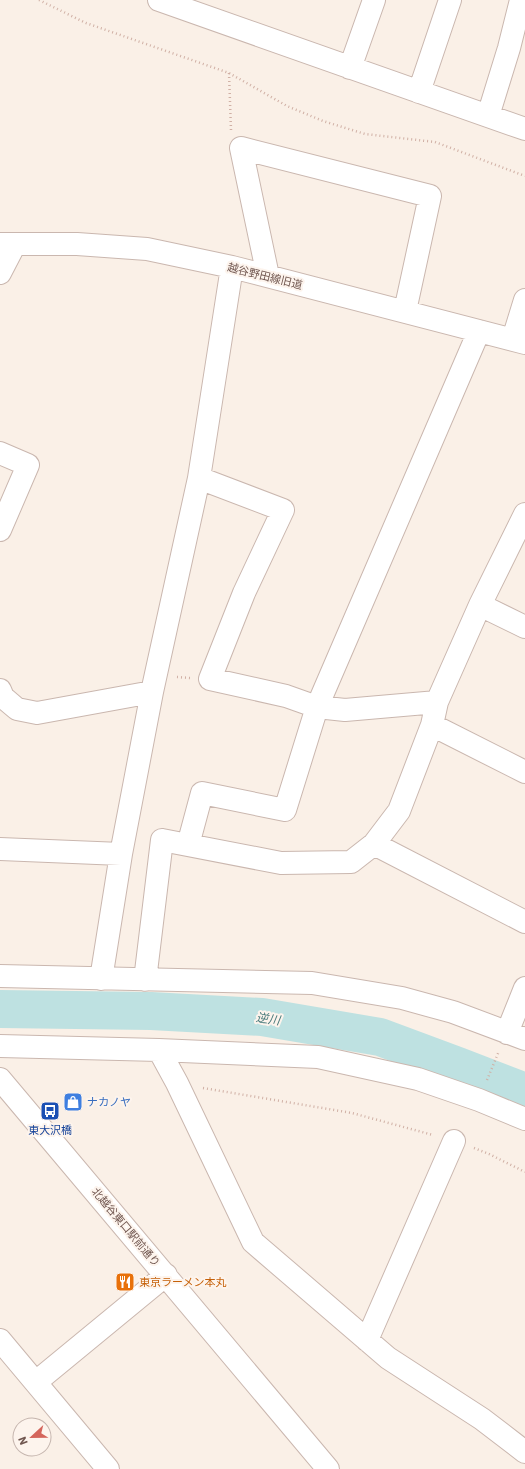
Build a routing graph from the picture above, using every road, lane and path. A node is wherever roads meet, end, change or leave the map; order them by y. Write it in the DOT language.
graph roads {
  1 [pos="39,0"];
  2 [pos="160,0"];
  3 [pos="374,0"];
  4 [pos="450,0"];
  5 [pos="521,0"];
  6 [pos="350,68"];
  7 [pos="229,73"];
  8 [pos="419,92"];
  9 [pos="488,116"];
  10 [pos="525,129"];
  11 [pos="241,148"];
  12 [pos="525,176"];
  13 [pos="8,244"];
  14 [pos="232,267"];
  15 [pos="0,273"];
  16 [pos="268,276"];
  17 [pos="525,300"];
  18 [pos="405,311"];
  19 [pos="479,331"];
  20 [pos="519,341"];
  21 [pos="0,453"];
  22 [pos="199,478"];
  23 [pos="525,514"];
  24 [pos="0,530"];
  25 [pos="480,605"];
  26 [pos="525,627"];
  27 [pos="0,690"];
  28 [pos="152,692"];
  29 [pos="437,702"];
  30 [pos="317,707"];
  31 [pos="432,725"];
  32 [pos="525,772"];
  33 [pos="374,844"];
  34 [pos="188,845"];
  35 [pos="0,849"];
  36 [pos="121,854"];
  37 [pos="525,922"];
  38 [pos="0,976"];
  39 [pos="101,979"];
  40 [pos="145,980"];
  41 [pos="525,988"];
  42 [pos="511,1039"];
  43 [pos="0,1046"];
  44 [pos="159,1050"];
  45 [pos="0,1079"];
  46 [pos="487,1081"];
  47 [pos="177,1084"];
  48 [pos="525,1119"];
  49 [pos="454,1141"];
  50 [pos="525,1172"];
  51 [pos="166,1275"];
  52 [pos="0,1340"];
  53 [pos="367,1340"];
  54 [pos="36,1382"];
  55 [pos="525,1452"];
  56 [pos="108,1469"];
  57 [pos="328,1469"];
  1 -- 7 [label="path"];
  2 -- 6 [label="street"];
  3 -- 6 [label="street"];
  4 -- 8 [label="street"];
  5 -- 9 [label="street"];
  6 -- 8 [label="street"];
  7 -- 11 [label="path"];
  7 -- 12 [label="path"];
  8 -- 9 [label="street"];
  9 -- 10 [label="street"];
  11 -- 16 [label="street"];
  11 -- 18 [label="street"];
  13 -- 14 [label="street, 越谷野田線旧道"];
  13 -- 15 [label="street"];
  14 -- 16 [label="street, 越谷野田線旧道"];
  14 -- 22 [label="street"];
  16 -- 18 [label="street, 越谷野田線旧道"];
  17 -- 20 [label="street"];
  18 -- 19 [label="street, 越谷野田線旧道"];
  19 -- 20 [label="street, 越谷野田線旧道"];
  19 -- 30 [label="street"];
  21 -- 24 [label="street"];
  22 -- 28 [label="street"];
  22 -- 30 [label="street"];
  23 -- 25 [label="street"];
  25 -- 26 [label="street"];
  25 -- 29 [label="street"];
  27 -- 28 [label="street"];
  28 -- 36 [label="street"];
  29 -- 30 [label="street"];
  29 -- 31 [label="street"];
  30 -- 34 [label="street"];
  31 -- 32 [label="street"];
  31 -- 33 [label="street"];
  33 -- 34 [label="street"];
  33 -- 37 [label="street"];
  34 -- 40 [label="street"];
  35 -- 36 [label="street"];
  36 -- 39 [label="street"];
  38 -- 39 [label="street"];
  39 -- 40 [label="street"];
  40 -- 42 [label="street"];
  41 -- 42 [label="street"];
  42 -- 46 [label="path"];
  43 -- 44 [label="street"];
  44 -- 47 [label="street"];
  44 -- 48 [label="street"];
  45 -- 51 [label="street, 北越谷東口駅前通り"];
  47 -- 49 [label="path"];
  47 -- 53 [label="street"];
  49 -- 50 [label="path"];
  49 -- 53 [label="street"];
  51 -- 54 [label="street"];
  51 -- 57 [label="street, 北越谷東口駅前通り"];
  52 -- 54 [label="street"];
  53 -- 55 [label="street"];
  54 -- 56 [label="street"];
}
